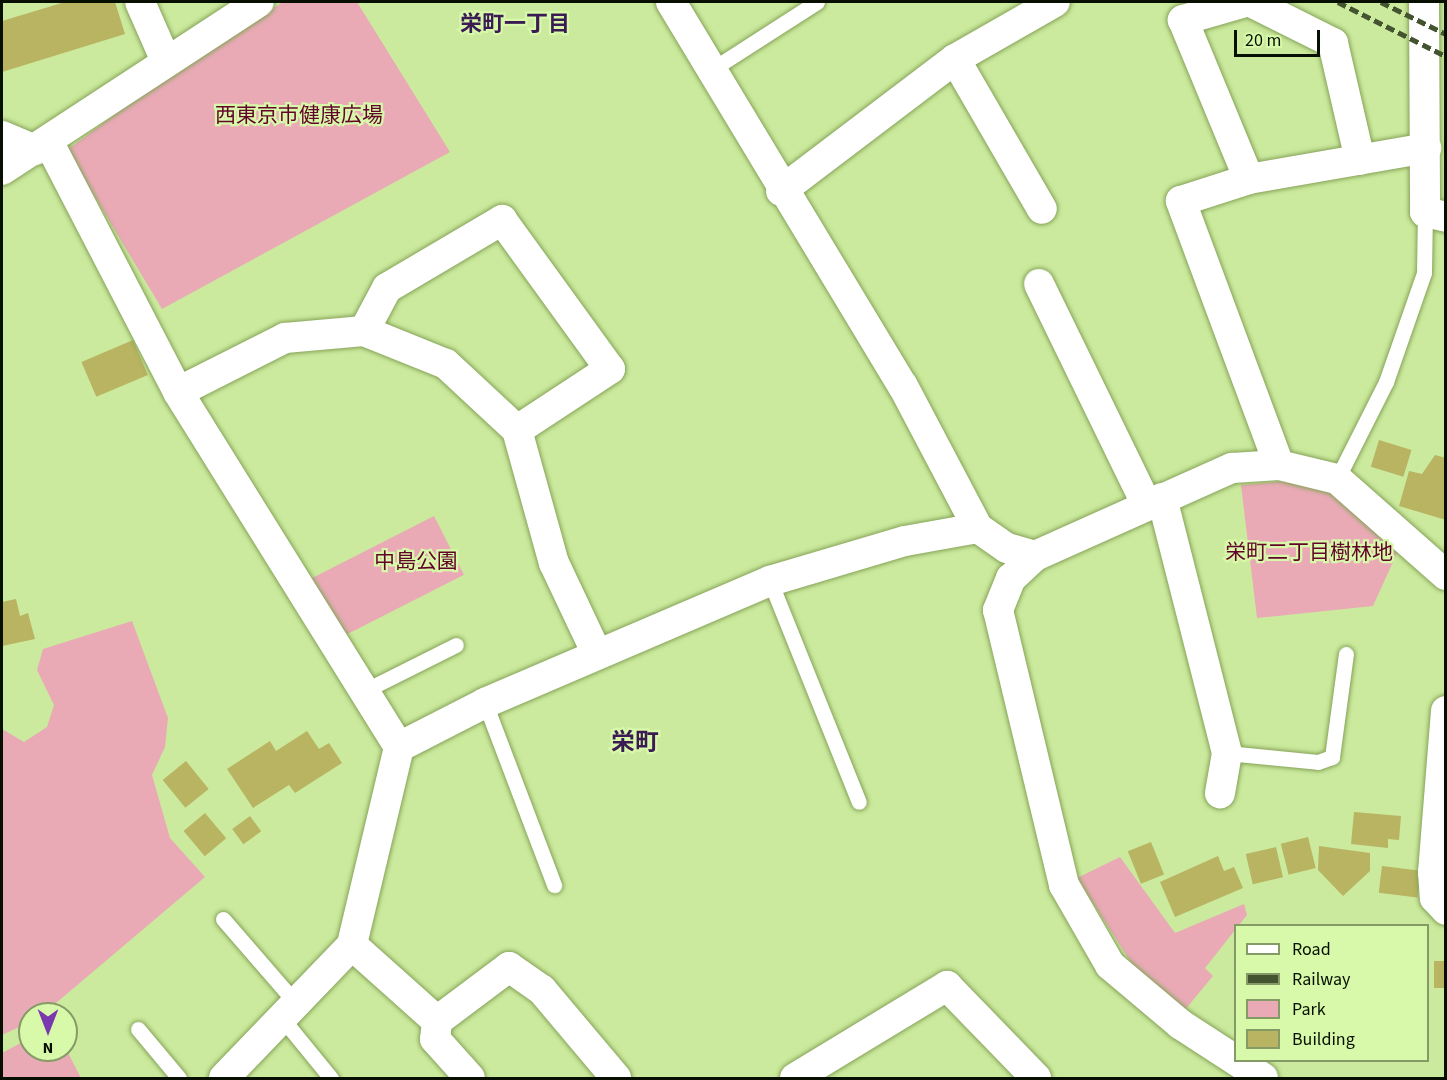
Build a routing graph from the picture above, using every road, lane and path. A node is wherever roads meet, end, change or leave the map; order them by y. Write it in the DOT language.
graph roads {
  1 [pos="140,2"];
  2 [pos="259,2"];
  3 [pos="671,2"];
  4 [pos="817,2"];
  5 [pos="1055,2"];
  6 [pos="1245,2"];
  7 [pos="1251,2"];
  8 [pos="1432,7"];
  9 [pos="165,59"];
  10 [pos="955,59"];
  11 [pos="711,70"];
  12 [pos="2,136"];
  13 [pos="42,147"];
  14 [pos="1426,148"];
  15 [pos="1360,160"];
  16 [pos="2,170"];
  17 [pos="1249,179"];
  18 [pos="781,191"];
  19 [pos="1042,209"];
  20 [pos="1435,214"];
  21 [pos="1039,284"];
  22 [pos="364,331"];
  23 [pos="178,392"];
  24 [pos="517,430"];
  25 [pos="1279,465"];
  26 [pos="1337,479"];
  27 [pos="1155,501"];
  28 [pos="978,528"];
  29 [pos="1035,556"];
  30 [pos="1446,575"];
  31 [pos="770,581"];
  32 [pos="456,645"];
  33 [pos="597,654"];
  34 [pos="1346,654"];
  35 [pos="362,692"];
  36 [pos="485,703"];
  37 [pos="1446,711"];
  38 [pos="399,747"];
  39 [pos="1227,753"];
  40 [pos="1220,793"];
  41 [pos="859,801"];
  42 [pos="554,885"];
  43 [pos="1446,910"];
  44 [pos="223,919"];
  45 [pos="352,945"];
  46 [pos="288,1009"];
  47 [pos="437,1021"];
  48 [pos="138,1029"];
  49 [pos="1234,1059"];
  50 [pos="1238,1062"];
  51 [pos="1028,1076"];
  52 [pos="179,1078"];
  53 [pos="224,1078"];
  54 [pos="331,1078"];
  55 [pos="470,1078"];
  56 [pos="616,1078"];
  57 [pos="795,1078"];
  58 [pos="1263,1078"];
  1 -- 9 [label="street"];
  2 -- 9 [label="street"];
  3 -- 11 [label="street"];
  4 -- 11 [label="lane"];
  5 -- 10 [label="street"];
  6 -- 17 [label="street"];
  7 -- 15 [label="street"];
  8 -- 14 [label="street"];
  9 -- 13 [label="street"];
  10 -- 18 [label="street"];
  10 -- 19 [label="street"];
  11 -- 18 [label="street"];
  12 -- 13 [label="street"];
  13 -- 16 [label="street"];
  13 -- 23 [label="street"];
  14 -- 15 [label="street"];
  14 -- 20 [label="street"];
  15 -- 17 [label="street"];
  17 -- 25 [label="street"];
  18 -- 28 [label="street"];
  20 -- 26 [label="lane"];
  21 -- 27 [label="street"];
  22 -- 23 [label="street"];
  22 -- 24 [label="street"];
  22 -- 24 [label="street"];
  23 -- 35 [label="street"];
  24 -- 33 [label="street"];
  25 -- 26 [label="street"];
  25 -- 27 [label="street"];
  26 -- 30 [label="street"];
  27 -- 29 [label="street"];
  27 -- 39 [label="street"];
  28 -- 29 [label="street"];
  28 -- 31 [label="street"];
  29 -- 49 [label="street"];
  31 -- 33 [label="street"];
  31 -- 41 [label="lane"];
  32 -- 35 [label="lane"];
  33 -- 36 [label="street"];
  34 -- 39 [label="lane"];
  35 -- 38 [label="street"];
  36 -- 38 [label="street"];
  36 -- 42 [label="lane"];
  37 -- 43 [label="street"];
  38 -- 45 [label="street"];
  39 -- 40 [label="street"];
  44 -- 46 [label="lane"];
  45 -- 46 [label="street"];
  45 -- 47 [label="street"];
  46 -- 53 [label="street"];
  46 -- 54 [label="lane"];
  47 -- 55 [label="street"];
  47 -- 56 [label="street"];
  48 -- 52 [label="lane"];
  50 -- 58 [label="street"];
  51 -- 57 [label="street"];
}
